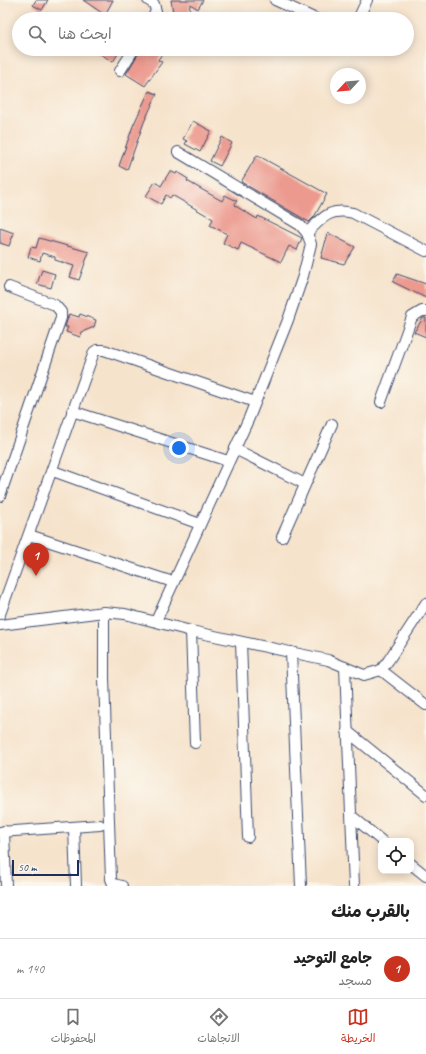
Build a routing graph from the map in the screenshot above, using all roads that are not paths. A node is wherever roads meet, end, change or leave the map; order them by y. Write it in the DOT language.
graph roads {
  1 [pos="148,0"];
  2 [pos="275,0"];
  3 [pos="367,0"];
  4 [pos="156,12"];
  5 [pos="301,12"];
  6 [pos="361,12"];
  7 [pos="130,56"];
  8 [pos="120,71"];
  9 [pos="178,152"];
  10 [pos="307,233"];
  11 [pos="426,251"];
  12 [pos="9,287"];
  13 [pos="426,311"];
  14 [pos="255,402"];
  15 [pos="381,402"];
  16 [pos="72,411"];
  17 [pos="332,424"];
  18 [pos="235,449"];
  19 [pos="228,462"];
  20 [pos="53,471"];
  21 [pos="305,484"];
  22 [pos="0,496"];
  23 [pos="200,524"];
  24 [pos="29,535"];
  25 [pos="282,537"];
  26 [pos="173,582"];
  27 [pos="426,603"];
  28 [pos="104,612"];
  29 [pos="0,614"];
  30 [pos="156,621"];
  31 [pos="0,625"];
  32 [pos="191,631"];
  33 [pos="241,642"];
  34 [pos="291,652"];
  35 [pos="345,667"];
  36 [pos="381,670"];
  37 [pos="426,706"];
  38 [pos="347,731"];
  39 [pos="195,743"];
  40 [pos="426,795"];
  41 [pos="352,817"];
  42 [pos="100,825"];
  43 [pos="74,827"];
  44 [pos="2,832"];
  45 [pos="248,837"];
  46 [pos="378,838"];
  47 [pos="414,866"];
  48 [pos="426,876"];
  49 [pos="6,886"];
  50 [pos="76,886"];
  51 [pos="122,886"];
  52 [pos="301,886"];
  53 [pos="354,886"];
  1 -- 4 [label="street"];
  2 -- 5 [label="street"];
  3 -- 6 [label="street"];
  7 -- 8 [label="street"];
  9 -- 10 [label="street"];
  10 -- 11 [label="street"];
  10 -- 14 [label="street"];
  12 -- 22 [label="street"];
  13 -- 15 [label="street"];
  14 -- 16 [label="street"];
  14 -- 18 [label="street"];
  16 -- 19 [label="street"];
  16 -- 20 [label="street"];
  17 -- 21 [label="street"];
  18 -- 19 [label="street"];
  18 -- 21 [label="street"];
  19 -- 23 [label="street"];
  20 -- 23 [label="street"];
  20 -- 24 [label="street"];
  21 -- 25 [label="street"];
  23 -- 26 [label="street"];
  24 -- 26 [label="street"];
  24 -- 29 [label="street"];
  26 -- 30 [label="street"];
  27 -- 36 [label="street"];
  28 -- 30 [label="street"];
  28 -- 31 [label="street"];
  28 -- 51 [label="street"];
  30 -- 32 [label="street"];
  32 -- 33 [label="street"];
  32 -- 39 [label="street"];
  33 -- 34 [label="street"];
  33 -- 45 [label="street"];
  34 -- 35 [label="street"];
  34 -- 52 [label="street"];
  35 -- 36 [label="street"];
  35 -- 38 [label="street"];
  36 -- 37 [label="street"];
  38 -- 40 [label="street"];
  38 -- 41 [label="street"];
  41 -- 46 [label="street"];
  41 -- 53 [label="street"];
  42 -- 43 [label="street"];
  43 -- 44 [label="street"];
  43 -- 50 [label="street"];
  44 -- 49 [label="street"];
  47 -- 48 [label="street"];
}
